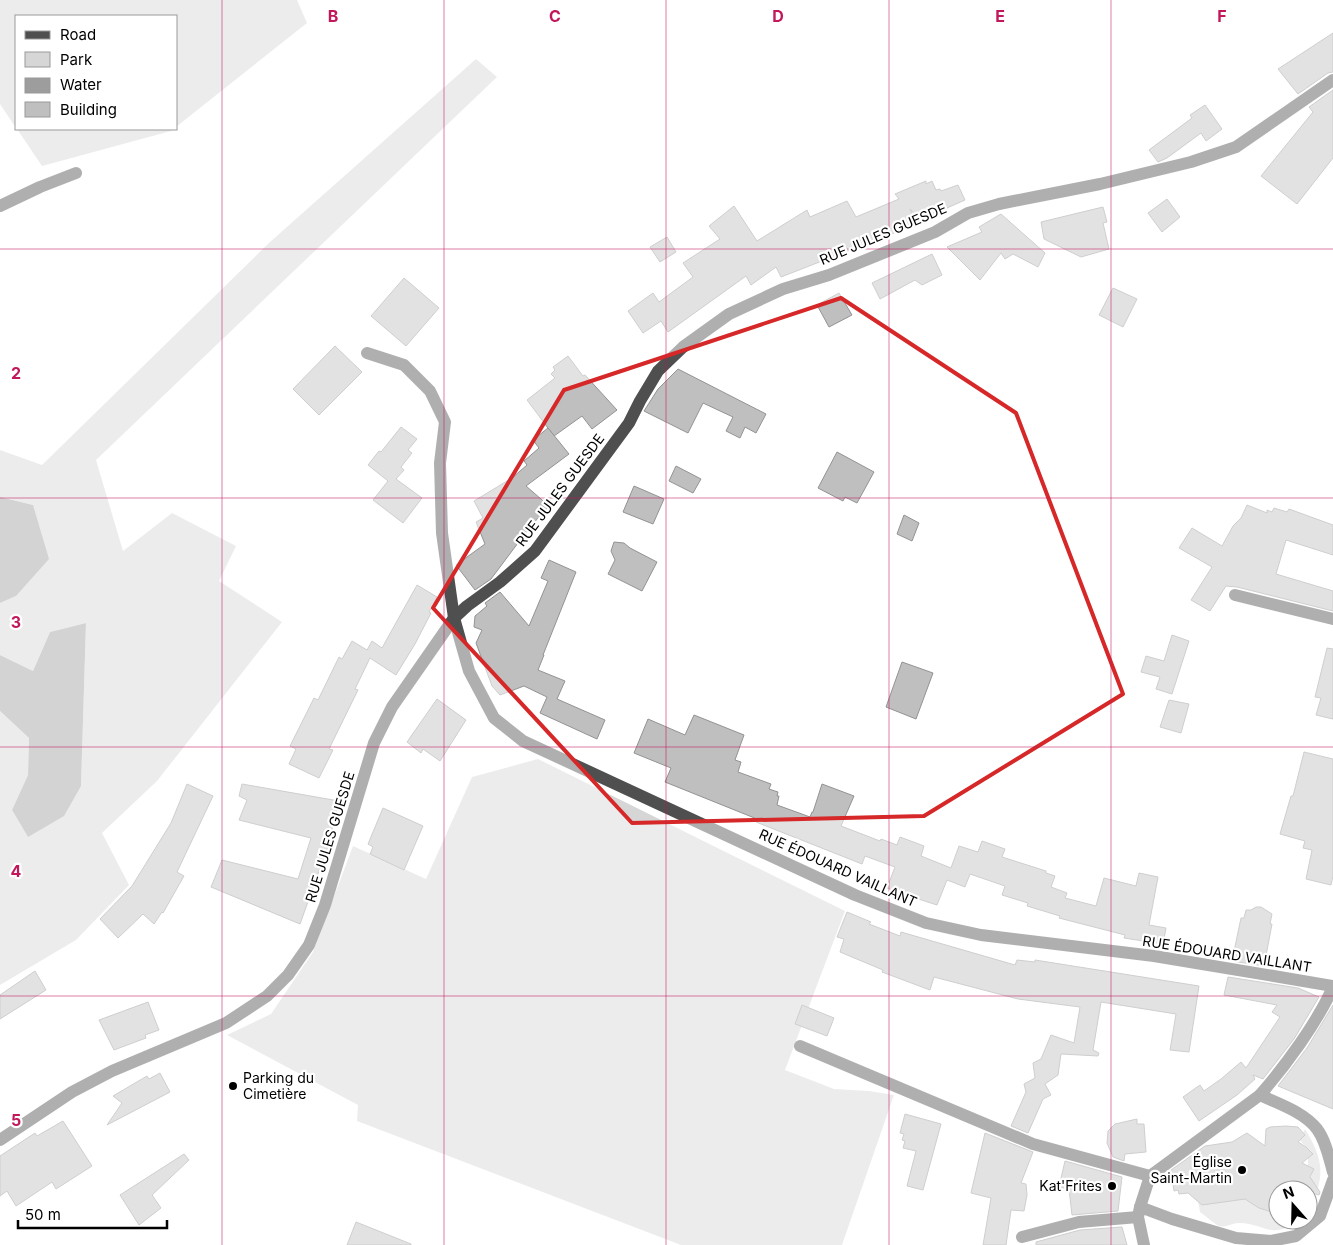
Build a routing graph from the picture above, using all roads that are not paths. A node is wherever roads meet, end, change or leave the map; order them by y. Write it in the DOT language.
graph roads {
  1 [pos="1333,80"];
  2 [pos="76,173"];
  3 [pos="0,206"];
  4 [pos="367,353"];
  5 [pos="1235,595"];
  6 [pos="454,618"];
  7 [pos="1333,619"];
  8 [pos="1333,987"];
  9 [pos="800,1046"];
  10 [pos="1260,1095"];
  11 [pos="0,1140"];
  12 [pos="1333,1172"];
  13 [pos="1150,1176"];
  14 [pos="1333,1180"];
  15 [pos="1139,1212"];
  16 [pos="1022,1237"];
  17 [pos="1144,1245"];
  1 -- 6 [label="street, RUE JULES GUESDE"];
  2 -- 3 [label="street"];
  4 -- 6 [label="street, RUE ÉDOUARD VAILLANT"];
  5 -- 7 [label="street"];
  6 -- 8 [label="street, RUE ÉDOUARD VAILLANT"];
  6 -- 11 [label="street, RUE JULES GUESDE"];
  8 -- 10 [label="street"];
  9 -- 13 [label="street"];
  10 -- 12 [label="street"];
  10 -- 13 [label="street"];
  13 -- 15 [label="street"];
  14 -- 15 [label="street"];
  15 -- 16 [label="street"];
  15 -- 17 [label="street"];
}
